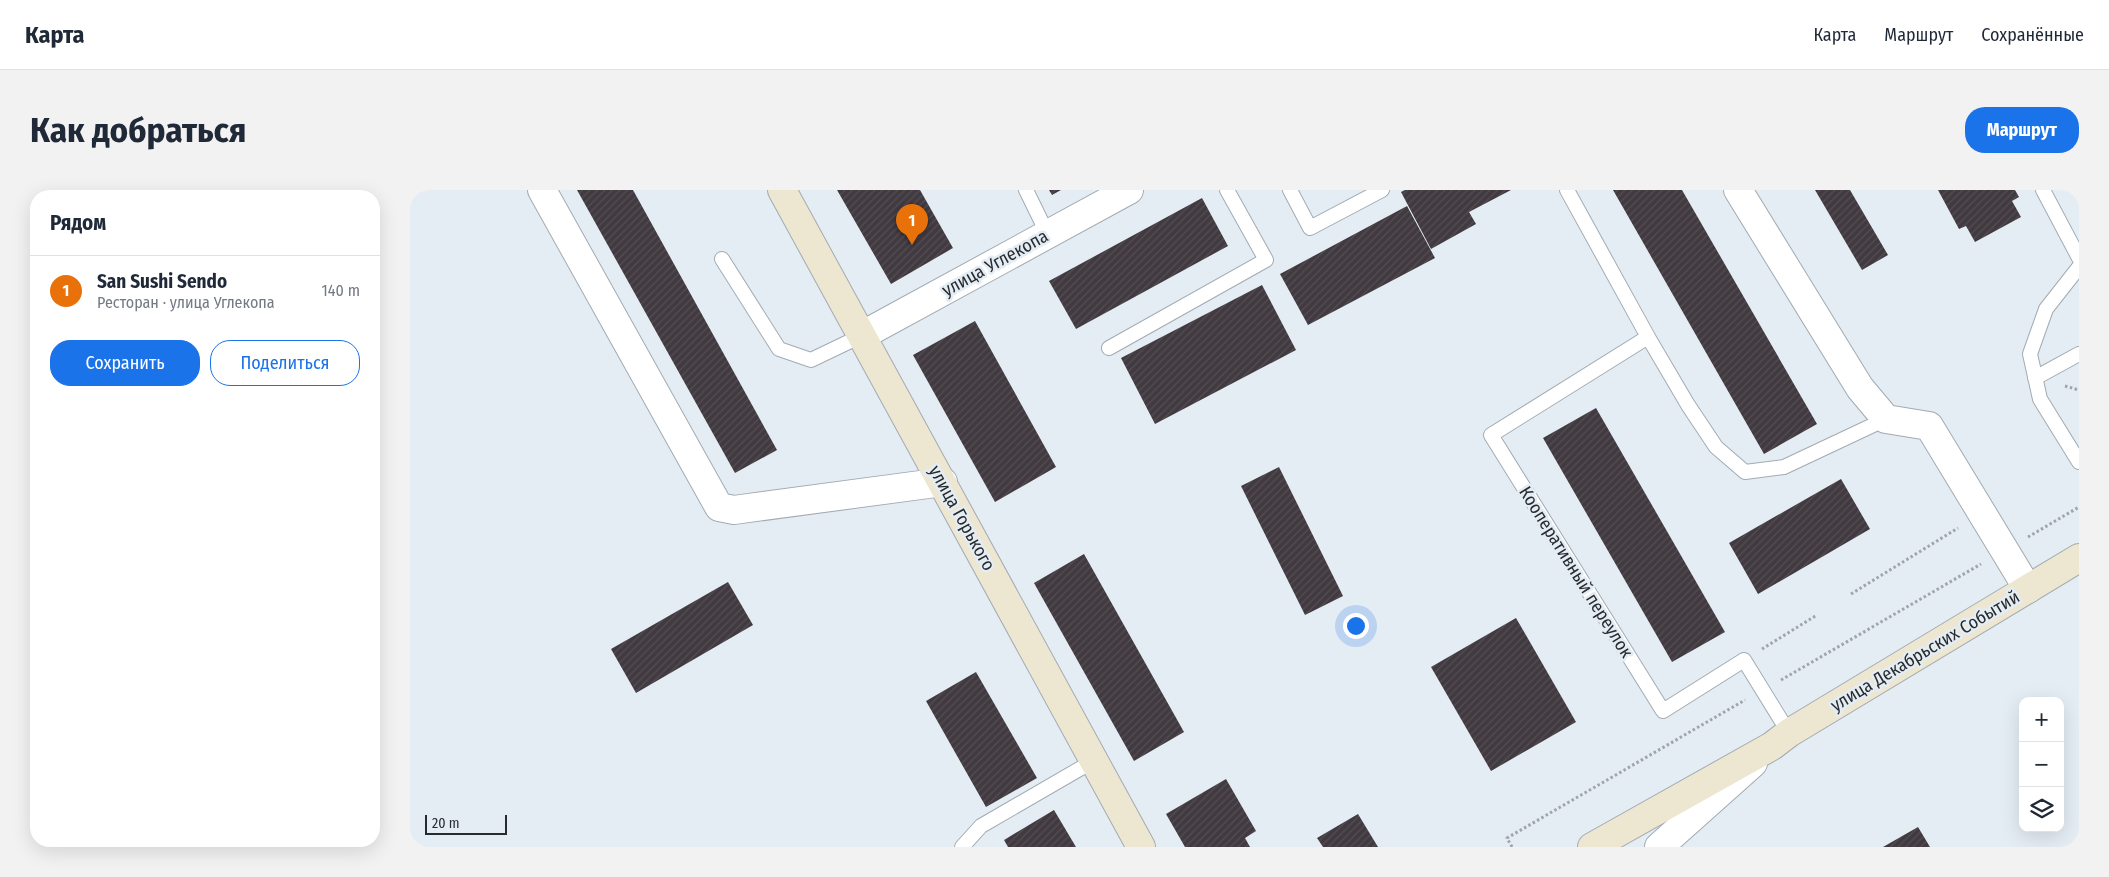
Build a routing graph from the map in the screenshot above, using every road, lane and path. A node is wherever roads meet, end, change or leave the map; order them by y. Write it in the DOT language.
graph roads {
  1 [pos="542,190"];
  2 [pos="782,190"];
  3 [pos="1026,190"];
  4 [pos="1129,190"];
  5 [pos="1227,190"];
  6 [pos="1290,190"];
  7 [pos="1382,190"];
  8 [pos="1567,190"];
  9 [pos="1738,190"];
  10 [pos="2043,190"];
  11 [pos="1048,235"];
  12 [pos="722,258"];
  13 [pos="2079,258"];
  14 [pos="2079,267"];
  15 [pos="861,336"];
  16 [pos="1648,338"];
  17 [pos="1109,348"];
  18 [pos="2079,354"];
  19 [pos="2035,378"];
  20 [pos="1886,419"];
  21 [pos="2079,462"];
  22 [pos="943,482"];
  23 [pos="2079,507"];
  24 [pos="1982,513"];
  25 [pos="2004,550"];
  26 [pos="2079,558"];
  27 [pos="2028,590"];
  28 [pos="1851,594"];
  29 [pos="1817,615"];
  30 [pos="1744,660"];
  31 [pos="1763,690"];
  32 [pos="1780,740"];
  33 [pos="1094,760"];
  34 [pos="962,847"];
  35 [pos="1142,847"];
  36 [pos="1512,847"];
  37 [pos="1592,847"];
  38 [pos="1659,847"];
  1 -- 22 [label="street"];
  2 -- 15 [label="street, улица Горького"];
  3 -- 11 [label="lane"];
  4 -- 11 [label="street, улица Углекопа"];
  5 -- 17 [label="lane"];
  6 -- 7 [label="lane"];
  8 -- 16 [label="lane"];
  9 -- 20 [label="street"];
  10 -- 13 [label="lane"];
  11 -- 15 [label="street, улица Углекопа"];
  12 -- 15 [label="lane"];
  14 -- 19 [label="lane"];
  15 -- 22 [label="street, улица Горького"];
  16 -- 20 [label="lane"];
  16 -- 30 [label="lane, Кооперативный переулок"];
  18 -- 19 [label="lane"];
  19 -- 21 [label="lane"];
  20 -- 24 [label="street"];
  22 -- 33 [label="street, улица Горького"];
  23 -- 25 [label="path"];
  24 -- 25 [label="street"];
  24 -- 28 [label="path"];
  25 -- 27 [label="street"];
  25 -- 31 [label="path"];
  26 -- 27 [label="street, улица Декабрьских Событий"];
  27 -- 32 [label="street, улица Декабрьских Событий"];
  29 -- 30 [label="path"];
  30 -- 31 [label="lane"];
  31 -- 32 [label="lane"];
  31 -- 36 [label="path"];
  32 -- 37 [label="street, улица Декабрьских Событий"];
  32 -- 38 [label="street, улица Декабрьских Событий"];
  33 -- 34 [label="lane"];
  33 -- 35 [label="street, улица Горького"];
}
